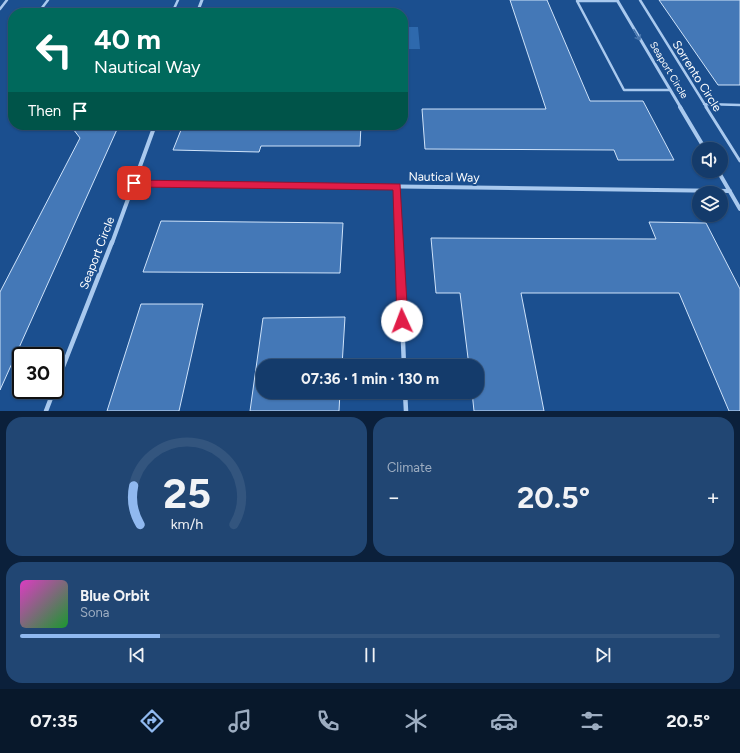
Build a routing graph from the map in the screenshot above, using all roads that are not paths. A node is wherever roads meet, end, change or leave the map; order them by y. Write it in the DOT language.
graph roads {
  1 [pos="8,0"];
  2 [pos="48,0"];
  3 [pos="617,0"];
  4 [pos="640,0"];
  5 [pos="42,8"];
  6 [pos="0,9"];
  7 [pos="670,90"];
  8 [pos="704,104"];
  9 [pos="740,104"];
  10 [pos="153,130"];
  11 [pos="701,142"];
  12 [pos="740,161"];
  13 [pos="722,178"];
  14 [pos="134,183"];
  15 [pos="397,187"];
  16 [pos="730,191"];
  17 [pos="740,208"];
  18 [pos="404,359"];
  19 [pos="64,363"];
  20 [pos="50,399"];
  21 [pos="405,399"];
  22 [pos="46,411"];
  23 [pos="406,411"];
  1 -- 6 [label="lane"];
  2 -- 5 [label="lane"];
  3 -- 7 [label="street, Seaport Circle, one-way"];
  3 -- 7 [label="lane"];
  4 -- 8 [label="lane, Sorrento Circle"];
  7 -- 11 [label="street, Seaport Circle"];
  8 -- 9 [label="lane"];
  8 -- 12 [label="lane, Sorrento Circle"];
  10 -- 14 [label="street, Seaport Circle"];
  13 -- 16 [label="street"];
  14 -- 15 [label="street, Nautical Way"];
  14 -- 19 [label="street, Seaport Circle"];
  15 -- 16 [label="street, Nautical Way"];
  15 -- 18 [label="street"];
  16 -- 17 [label="street"];
  20 -- 22 [label="street, Seaport Circle"];
  21 -- 23 [label="street"];
}
